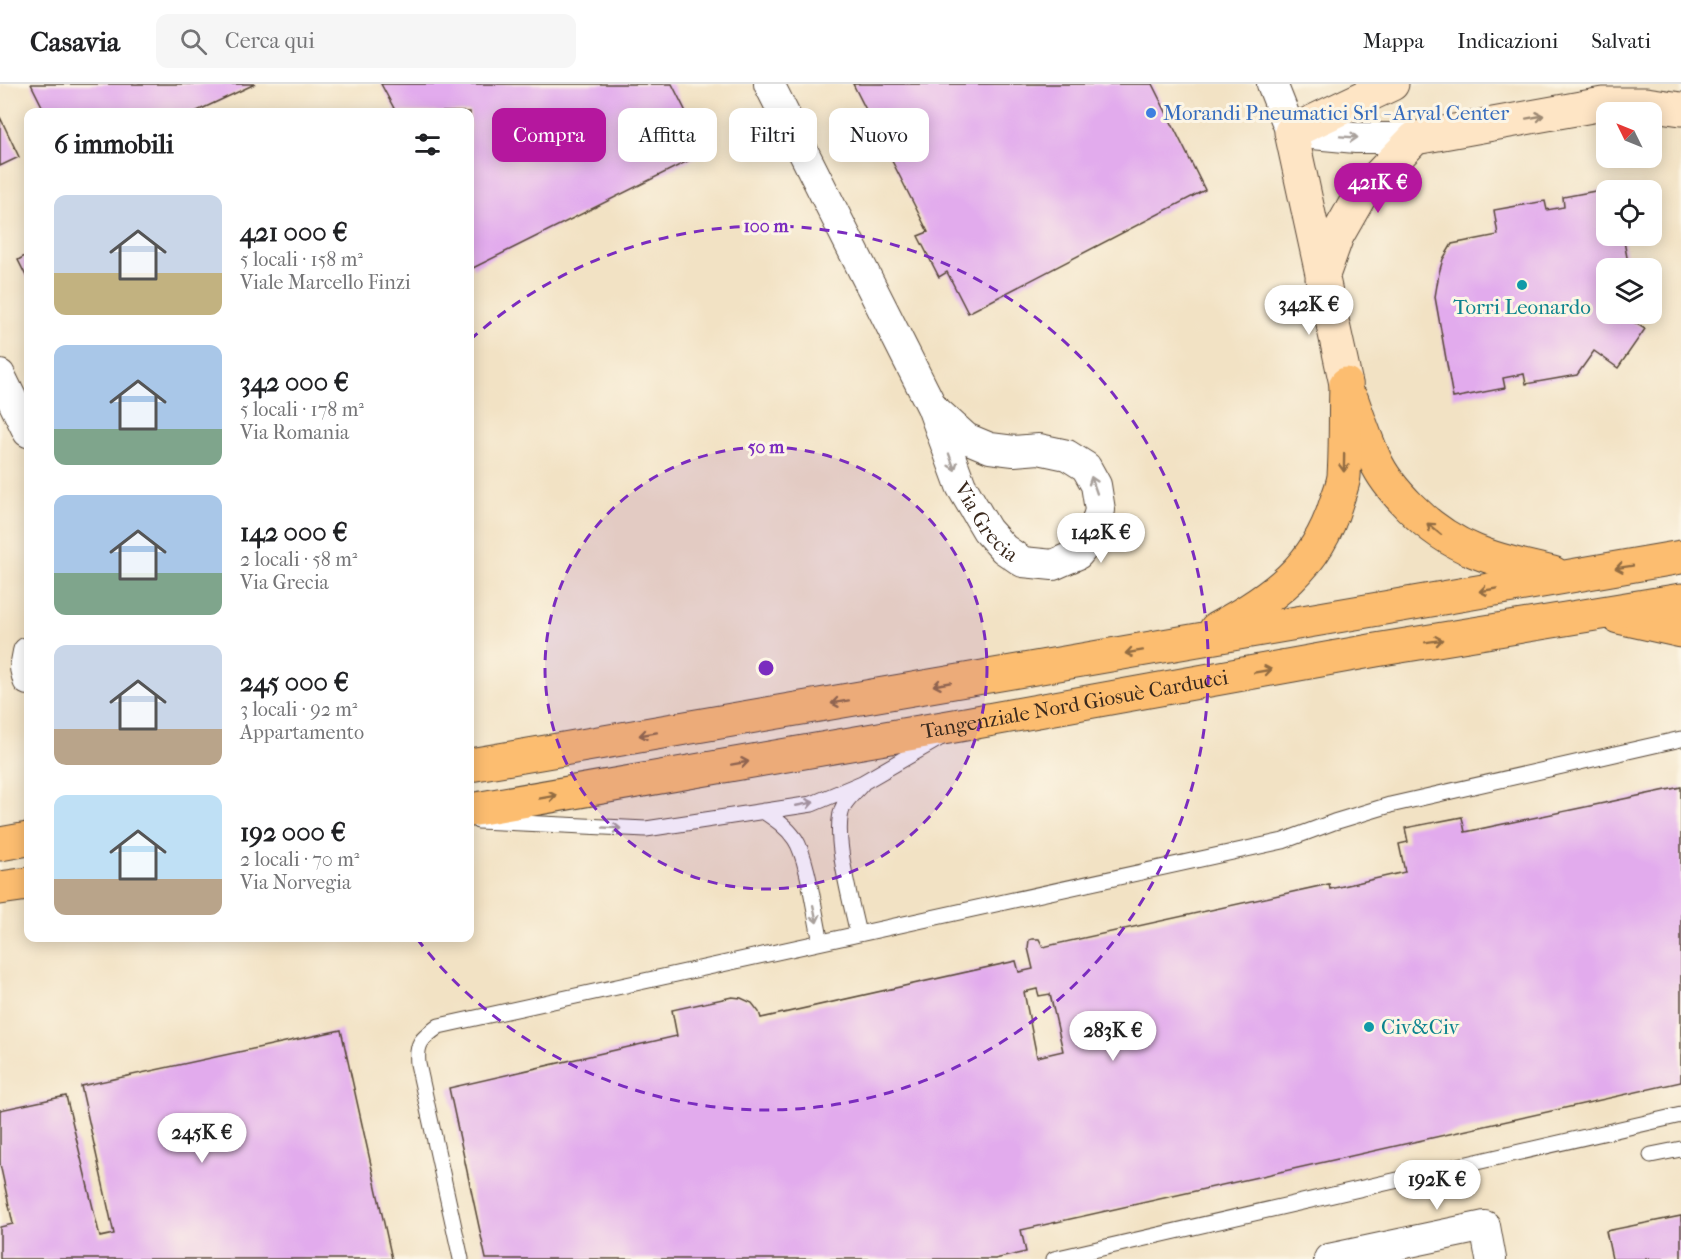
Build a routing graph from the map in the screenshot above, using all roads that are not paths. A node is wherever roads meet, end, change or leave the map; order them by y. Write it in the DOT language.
graph roads {
  1 [pos="769,84"];
  2 [pos="1272,84"];
  3 [pos="1392,84"];
  4 [pos="1681,109"];
  5 [pos="1291,132"];
  6 [pos="1415,138"];
  7 [pos="1322,278"];
  8 [pos="0,375"];
  9 [pos="1346,384"];
  10 [pos="932,408"];
  11 [pos="24,424"];
  12 [pos="1681,557"];
  13 [pos="1566,576"];
  14 [pos="1681,600"];
  15 [pos="1602,613"];
  16 [pos="1681,631"];
  17 [pos="1192,642"];
  18 [pos="960,725"];
  19 [pos="1681,739"];
  20 [pos="474,764"];
  21 [pos="862,783"];
  22 [pos="474,809"];
  23 [pos="763,811"];
  24 [pos="474,820"];
  25 [pos="24,840"];
  26 [pos="0,844"];
  27 [pos="24,885"];
  28 [pos="0,888"];
  29 [pos="858,934"];
  30 [pos="821,942"];
  31 [pos="1681,1114"];
  32 [pos="1681,1149"];
  33 [pos="1651,1155"];
  34 [pos="460,1259"];
  35 [pos="1054,1259"];
  36 [pos="1329,1259"];
  37 [pos="1491,1259"];
  1 -- 10 [label="street, Via Grecia"];
  2 -- 5 [label="street"];
  3 -- 5 [label="street"];
  6 -- 4 [label="street, one-way"];
  5 -- 6 [label="street, one-way"];
  5 -- 7 [label="street"];
  6 -- 7 [label="street"];
  7 -- 9 [label="street"];
  8 -- 11 [label="street"];
  13 -- 9 [label="highway, one-way"];
  9 -- 17 [label="highway, one-way"];
  10 -- 10 [label="street, Via Grecia, one-way"];
  12 -- 13 [label="highway, Tangenziale Nord Giosuè Carducci, one-way"];
  13 -- 17 [label="highway, Tangenziale Nord Giosuè Carducci, one-way"];
  14 -- 15 [label="highway, Tangenziale Nord Giosuè Carducci"];
  15 -- 16 [label="highway"];
  18 -- 15 [label="highway, Tangenziale Nord Giosuè Carducci, one-way"];
  17 -- 20 [label="highway, Tangenziale Nord Giosuè Carducci, one-way"];
  18 -- 21 [label="lane"];
  22 -- 18 [label="highway, Tangenziale Nord Giosuè Carducci, one-way"];
  19 -- 29 [label="lane"];
  23 -- 21 [label="lane, one-way"];
  21 -- 29 [label="lane"];
  24 -- 23 [label="lane, one-way"];
  23 -- 30 [label="lane, one-way"];
  25 -- 26 [label="highway"];
  27 -- 28 [label="highway"];
  29 -- 30 [label="lane"];
  30 -- 34 [label="lane"];
  31 -- 35 [label="lane"];
  32 -- 33 [label="lane"];
  36 -- 37 [label="street"];
}
